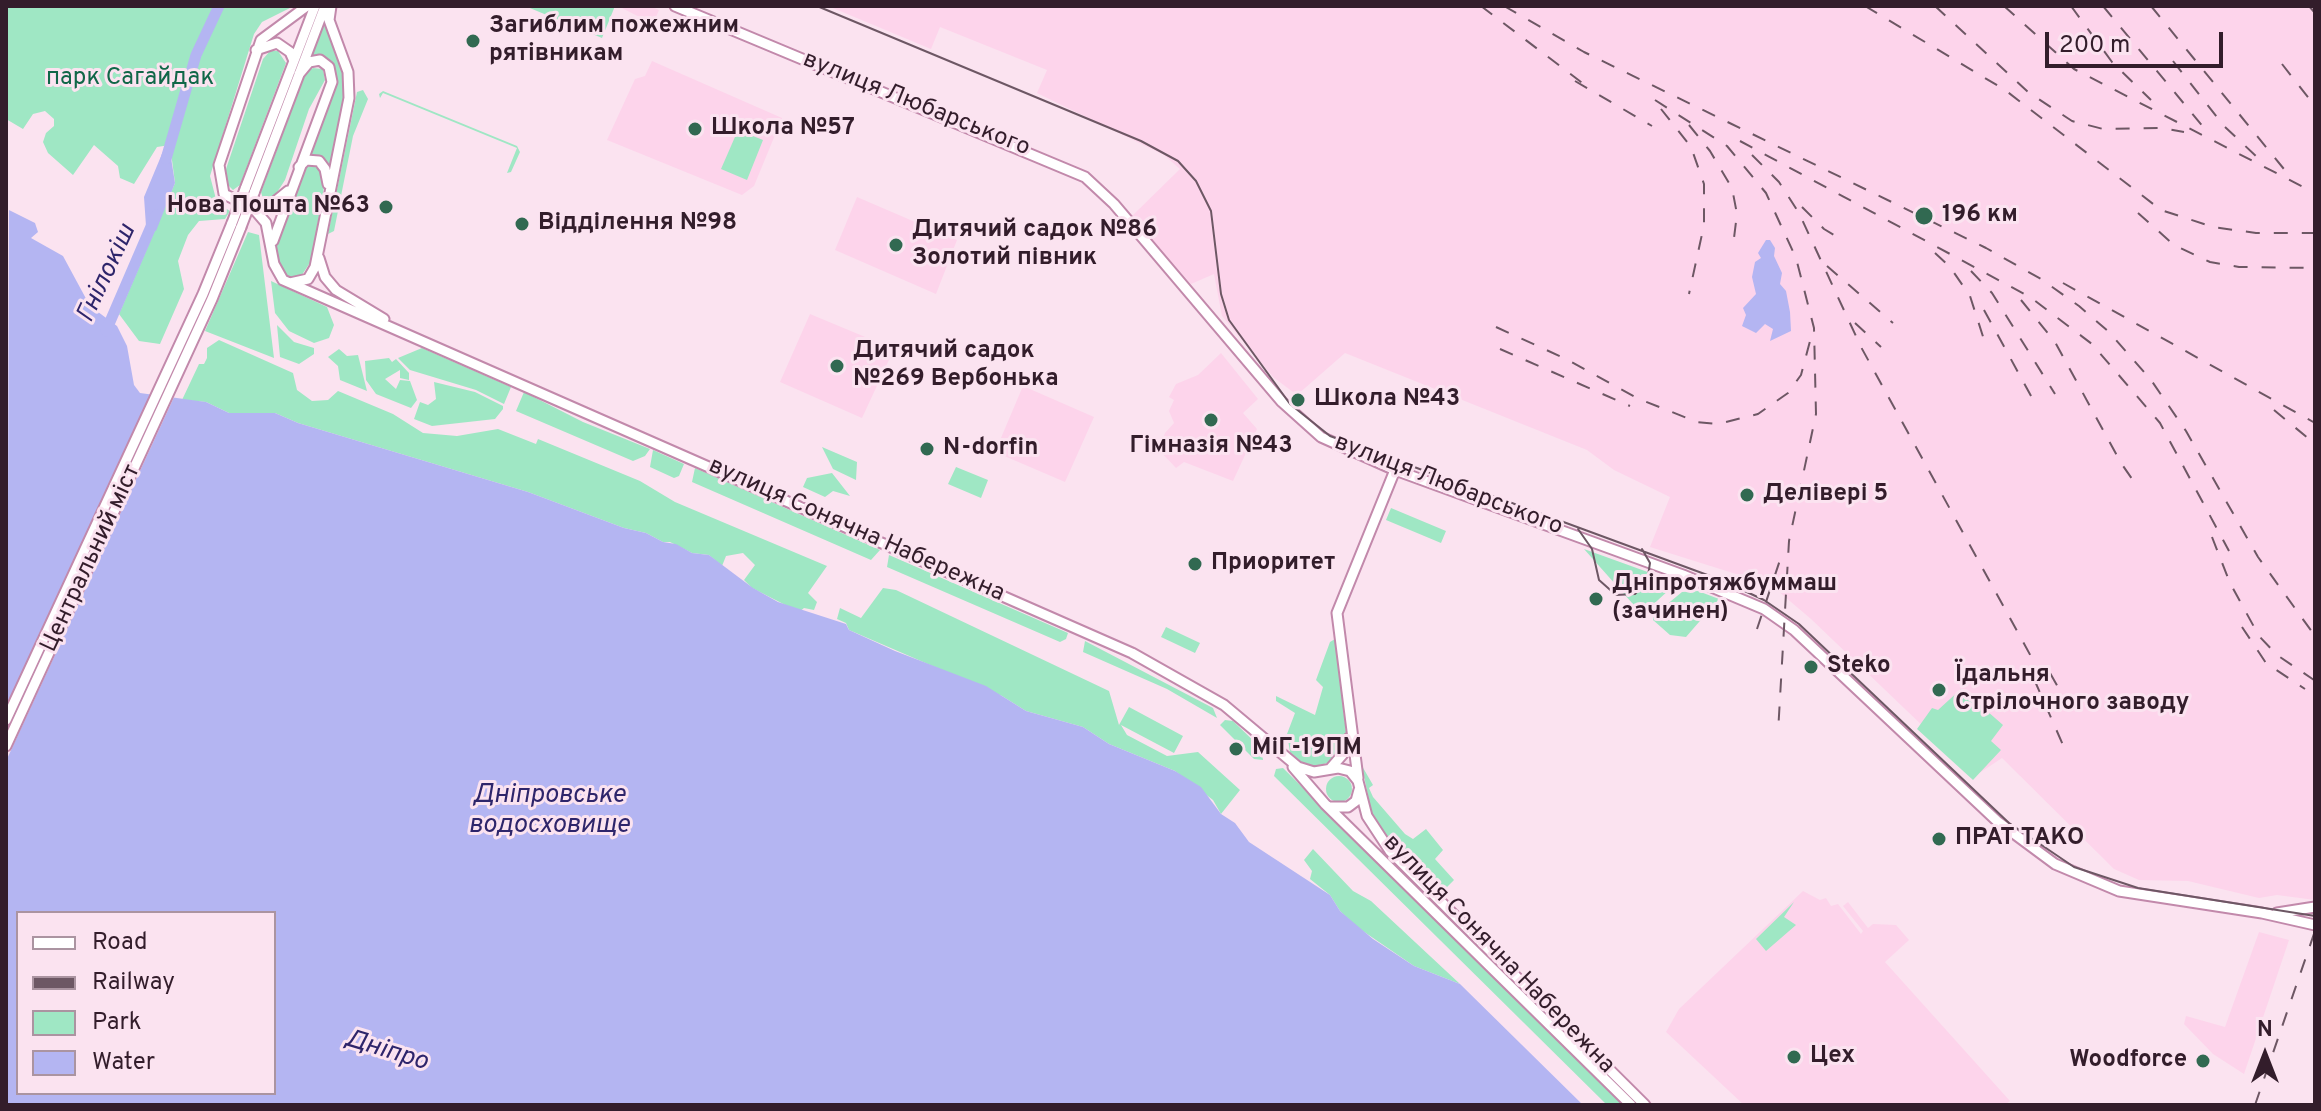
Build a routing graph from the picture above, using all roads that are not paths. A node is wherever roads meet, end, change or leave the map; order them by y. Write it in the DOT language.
graph roads {
  1 [pos="307,6"];
  2 [pos="315,6"];
  3 [pos="328,6"];
  4 [pos="675,6"];
  5 [pos="256,50"];
  6 [pos="294,61"];
  7 [pos="299,74"];
  8 [pos="297,169"];
  9 [pos="290,189"];
  10 [pos="250,191"];
  11 [pos="328,199"];
  12 [pos="254,209"];
  13 [pos="272,245"];
  14 [pos="318,251"];
  15 [pos="290,283"];
  16 [pos="404,331"];
  17 [pos="174,369"];
  18 [pos="1395,470"];
  19 [pos="6,720"];
  20 [pos="1350,727"];
  21 [pos="6,746"];
  22 [pos="1288,761"];
  23 [pos="1328,771"];
  24 [pos="1359,784"];
  25 [pos="1323,802"];
  26 [pos="2315,907"];
  27 [pos="2262,913"];
  28 [pos="2315,925"];
  29 [pos="1631,1105"];
  30 [pos="1645,1105"];
  1 -- 5 [label="main road"];
  2 -- 6 [label="main road"];
  3 -- 7 [label="main road"];
  3 -- 11 [label="main road"];
  4 -- 18 [label="main road, вулиця Любарського"];
  5 -- 6 [label="main road"];
  5 -- 12 [label="main road"];
  6 -- 10 [label="main road"];
  7 -- 8 [label="main road"];
  7 -- 10 [label="main road"];
  8 -- 9 [label="main road"];
  8 -- 11 [label="main road"];
  9 -- 12 [label="main road"];
  9 -- 13 [label="main road"];
  10 -- 17 [label="main road, bridge"];
  11 -- 14 [label="main road"];
  12 -- 13 [label="main road"];
  13 -- 15 [label="main road"];
  14 -- 15 [label="main road"];
  14 -- 16 [label="main road, вулиця Сонячна Набережна"];
  15 -- 16 [label="main road, вулиця Сонячна Набережна"];
  16 -- 22 [label="main road, вулиця Сонячна Набережна"];
  17 -- 19 [label="main road, Центральний міст"];
  17 -- 21 [label="main road, Центральний міст"];
  18 -- 20 [label="main road"];
  18 -- 27 [label="main road, вулиця Любарського"];
  20 -- 23 [label="main road"];
  20 -- 24 [label="main road"];
  22 -- 23 [label="main road, вулиця Сонячна Набережна"];
  22 -- 25 [label="main road, вулиця Сонячна Набережна"];
  23 -- 24 [label="main road, вулиця Сонячна Набережна"];
  23 -- 25 [label="main road"];
  24 -- 25 [label="main road"];
  24 -- 30 [label="main road, вулиця Сонячна Набережна"];
  25 -- 29 [label="main road, вулиця Сонячна Набережна"];
  26 -- 27 [label="main road"];
  27 -- 28 [label="main road"];
}
